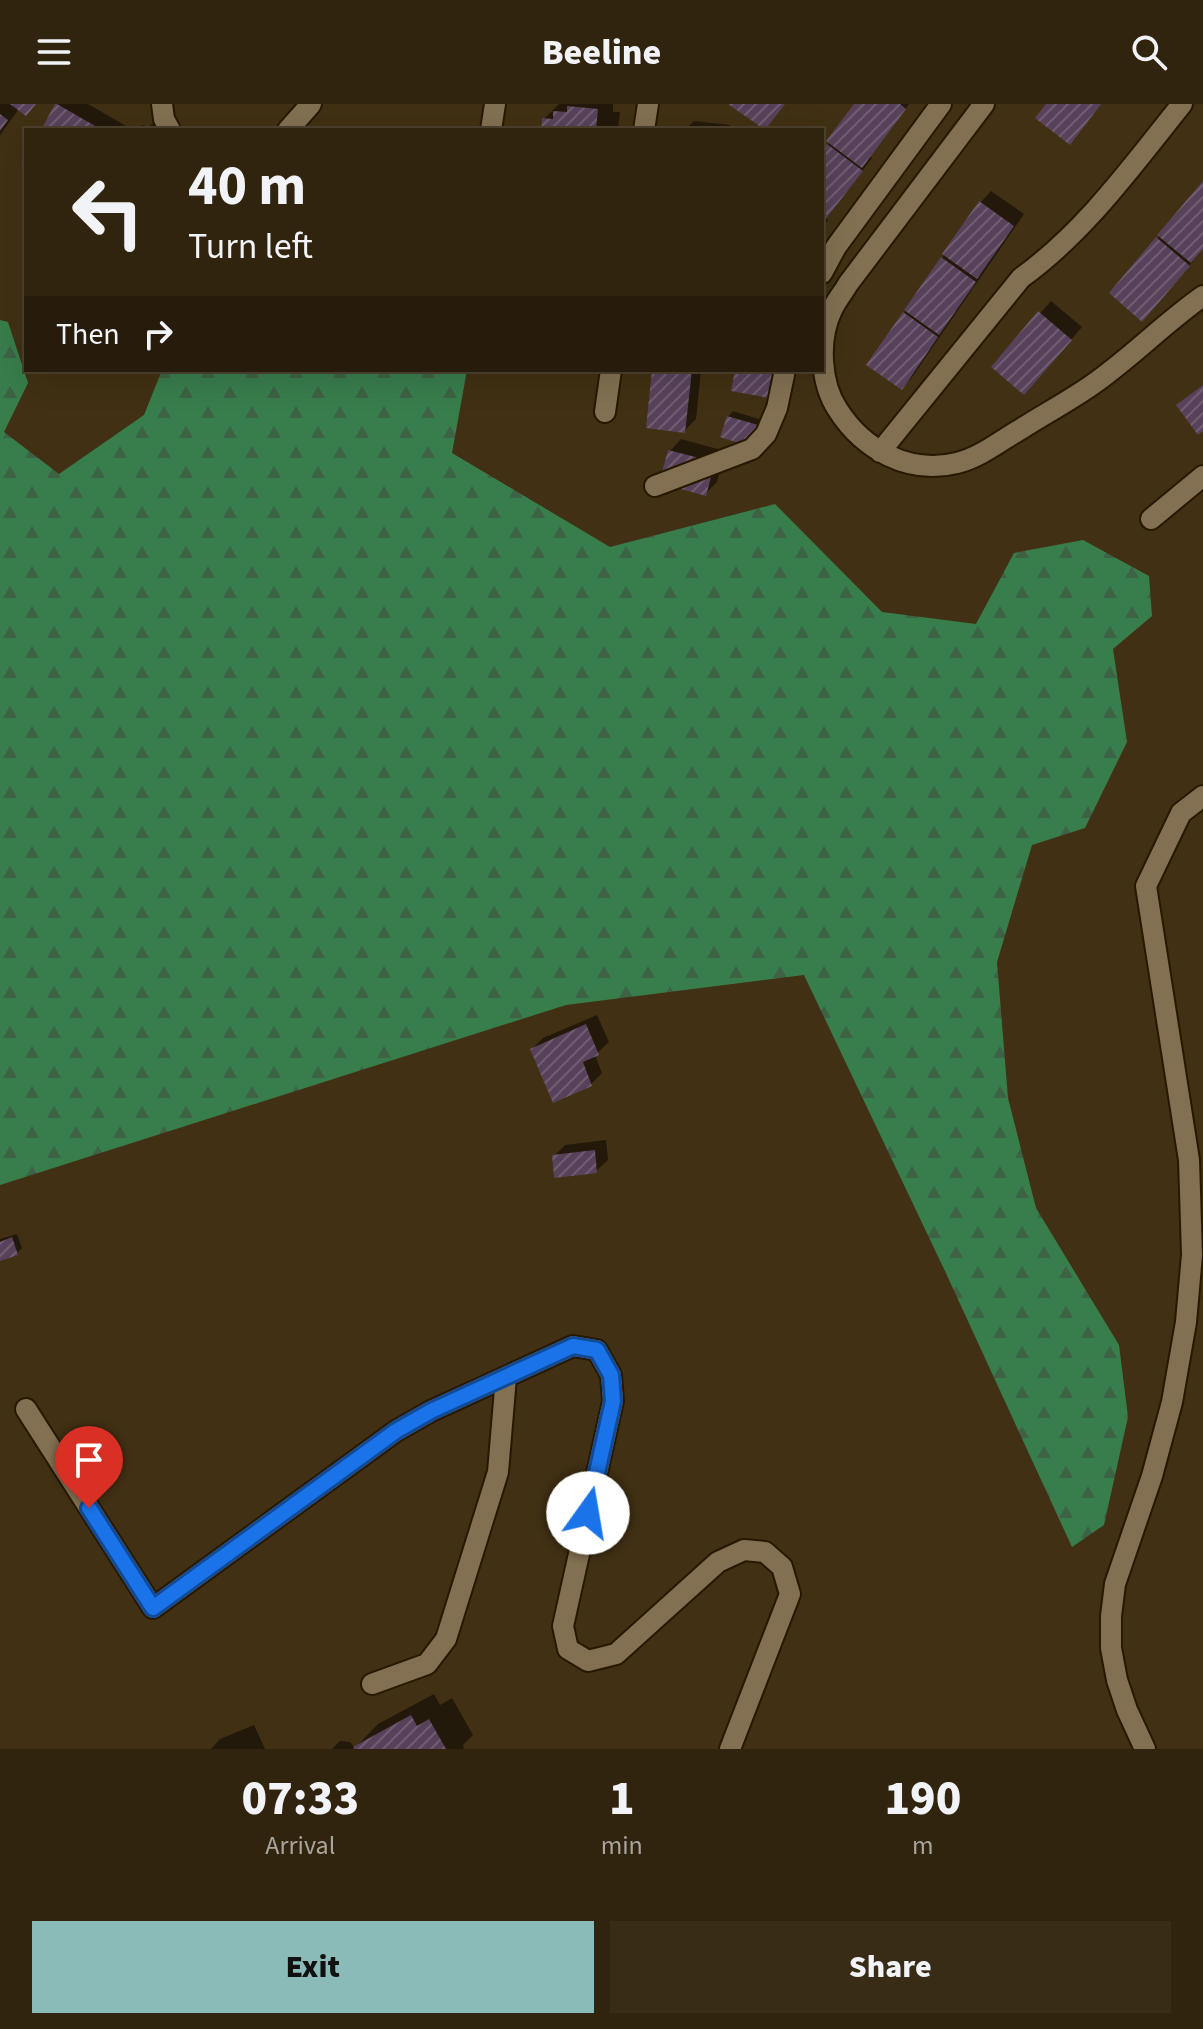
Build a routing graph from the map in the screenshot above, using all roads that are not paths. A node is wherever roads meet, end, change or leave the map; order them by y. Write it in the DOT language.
graph roads {
  1 [pos="162,104"];
  2 [pos="311,104"];
  3 [pos="495,104"];
  4 [pos="648,104"];
  5 [pos="941,104"];
  6 [pos="984,104"];
  7 [pos="1182,104"];
  8 [pos="169,128"];
  9 [pos="290,128"];
  10 [pos="491,128"];
  11 [pos="644,128"];
  12 [pos="824,269"];
  13 [pos="1203,296"];
  14 [pos="824,336"];
  15 [pos="611,372"];
  16 [pos="785,372"];
  17 [pos="824,372"];
  18 [pos="605,412"];
  19 [pos="880,452"];
  20 [pos="1203,476"];
  21 [pos="655,486"];
  22 [pos="1151,519"];
  23 [pos="1203,796"];
  24 [pos="506,1377"];
  25 [pos="26,1409"];
  26 [pos="372,1684"];
  27 [pos="730,1749"];
  28 [pos="1145,1749"];
  1 -- 8 [label="street"];
  2 -- 9 [label="street"];
  3 -- 10 [label="street"];
  4 -- 11 [label="street"];
  5 -- 12 [label="street"];
  6 -- 14 [label="street"];
  7 -- 19 [label="street"];
  13 -- 19 [label="street"];
  15 -- 18 [label="street"];
  16 -- 21 [label="street"];
  17 -- 19 [label="street"];
  20 -- 22 [label="street"];
  23 -- 28 [label="street"];
  24 -- 25 [label="street"];
  24 -- 26 [label="street"];
  24 -- 27 [label="street"];
}
